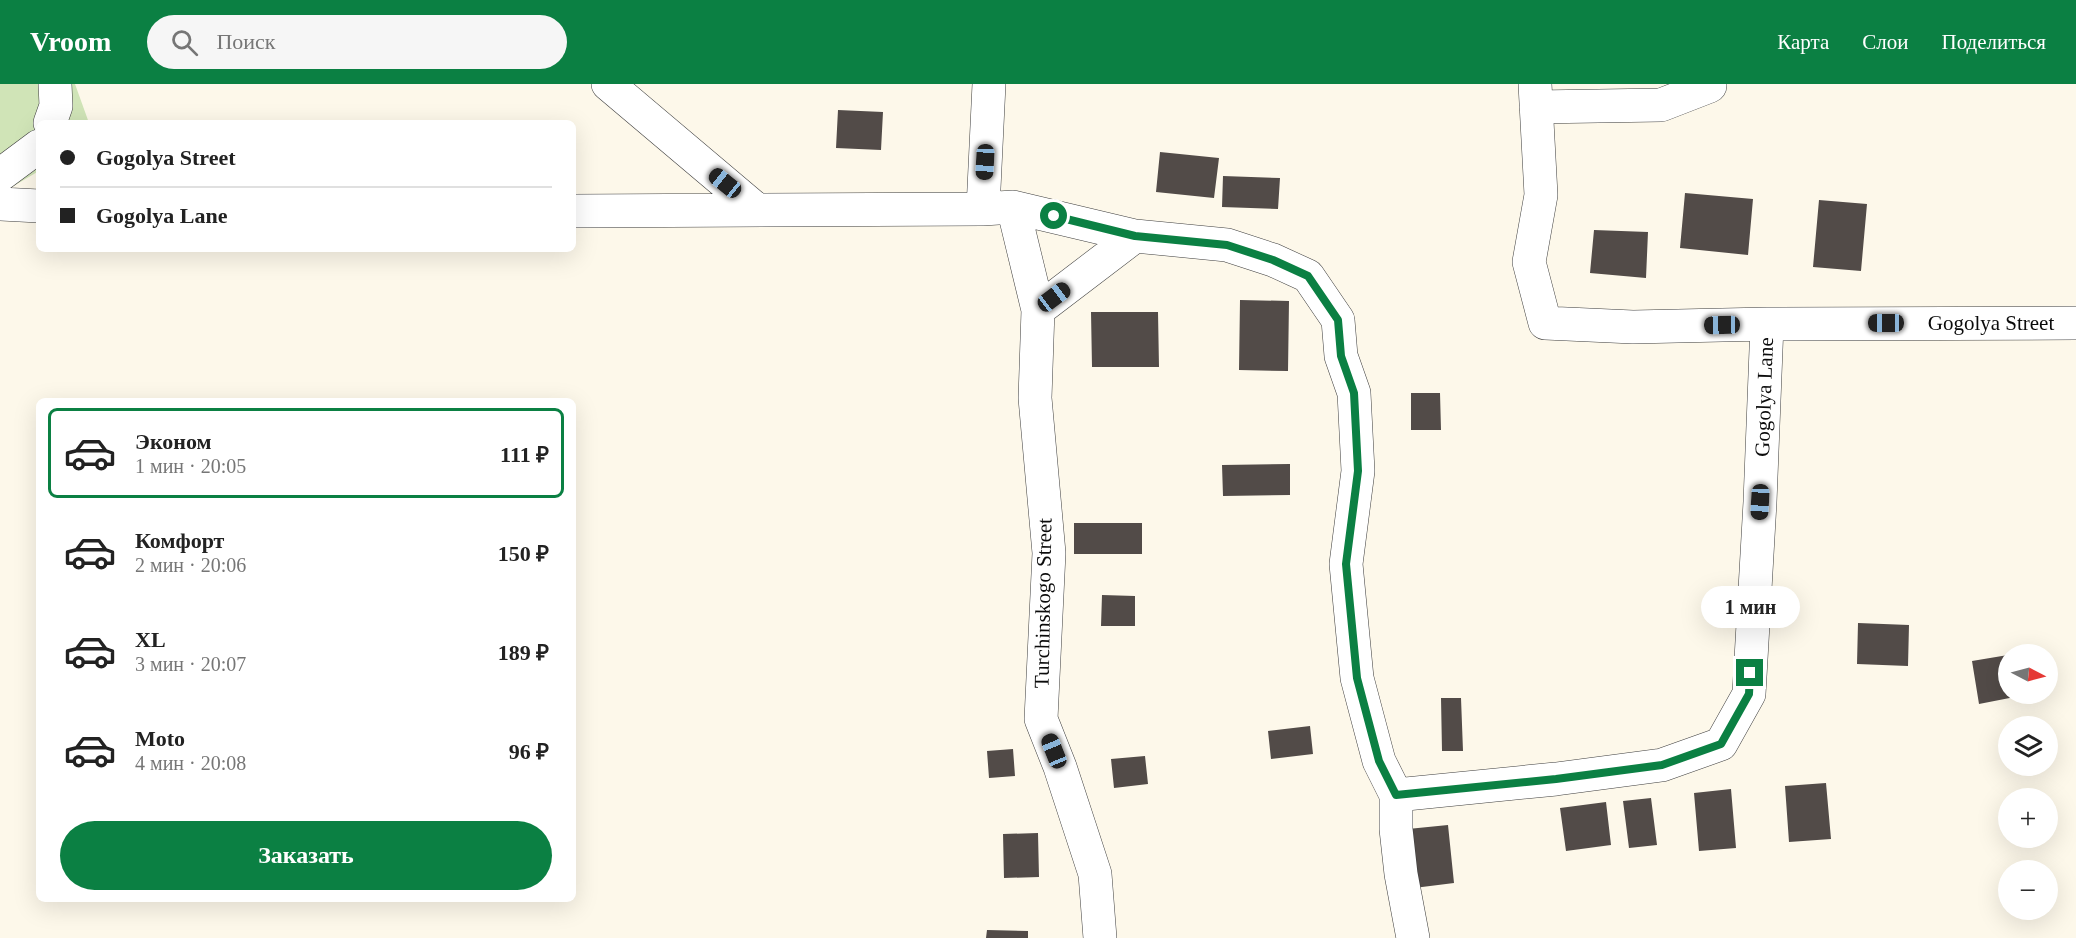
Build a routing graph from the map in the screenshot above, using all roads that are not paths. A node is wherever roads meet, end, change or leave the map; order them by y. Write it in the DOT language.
graph roads {
  1 [pos="55,84"];
  2 [pos="608,84"];
  3 [pos="989,84"];
  4 [pos="1710,84"];
  5 [pos="1536,96"];
  6 [pos="51,120"];
  7 [pos="36,148"];
  8 [pos="0,175"];
  9 [pos="0,204"];
  10 [pos="36,206"];
  11 [pos="998,208"];
  12 [pos="756,209"];
  13 [pos="576,212"];
  14 [pos="1135,236"];
  15 [pos="1038,310"];
  16 [pos="2076,323"];
  17 [pos="1767,324"];
  18 [pos="1396,795"];
  19 [pos="1100,938"];
  20 [pos="1413,938"];
  1 -- 6 [label="street"];
  2 -- 12 [label="street"];
  3 -- 11 [label="street"];
  4 -- 5 [label="street"];
  5 -- 17 [label="street, Gogolya Street"];
  7 -- 8 [label="street"];
  9 -- 10 [label="street"];
  11 -- 12 [label="street"];
  11 -- 14 [label="street"];
  11 -- 15 [label="street, Turchinskogo Street"];
  12 -- 13 [label="street"];
  14 -- 15 [label="street"];
  14 -- 18 [label="street"];
  15 -- 19 [label="street, Turchinskogo Street"];
  16 -- 17 [label="street, Gogolya Street"];
  17 -- 18 [label="street, Gogolya Lane"];
  18 -- 20 [label="street"];
}
